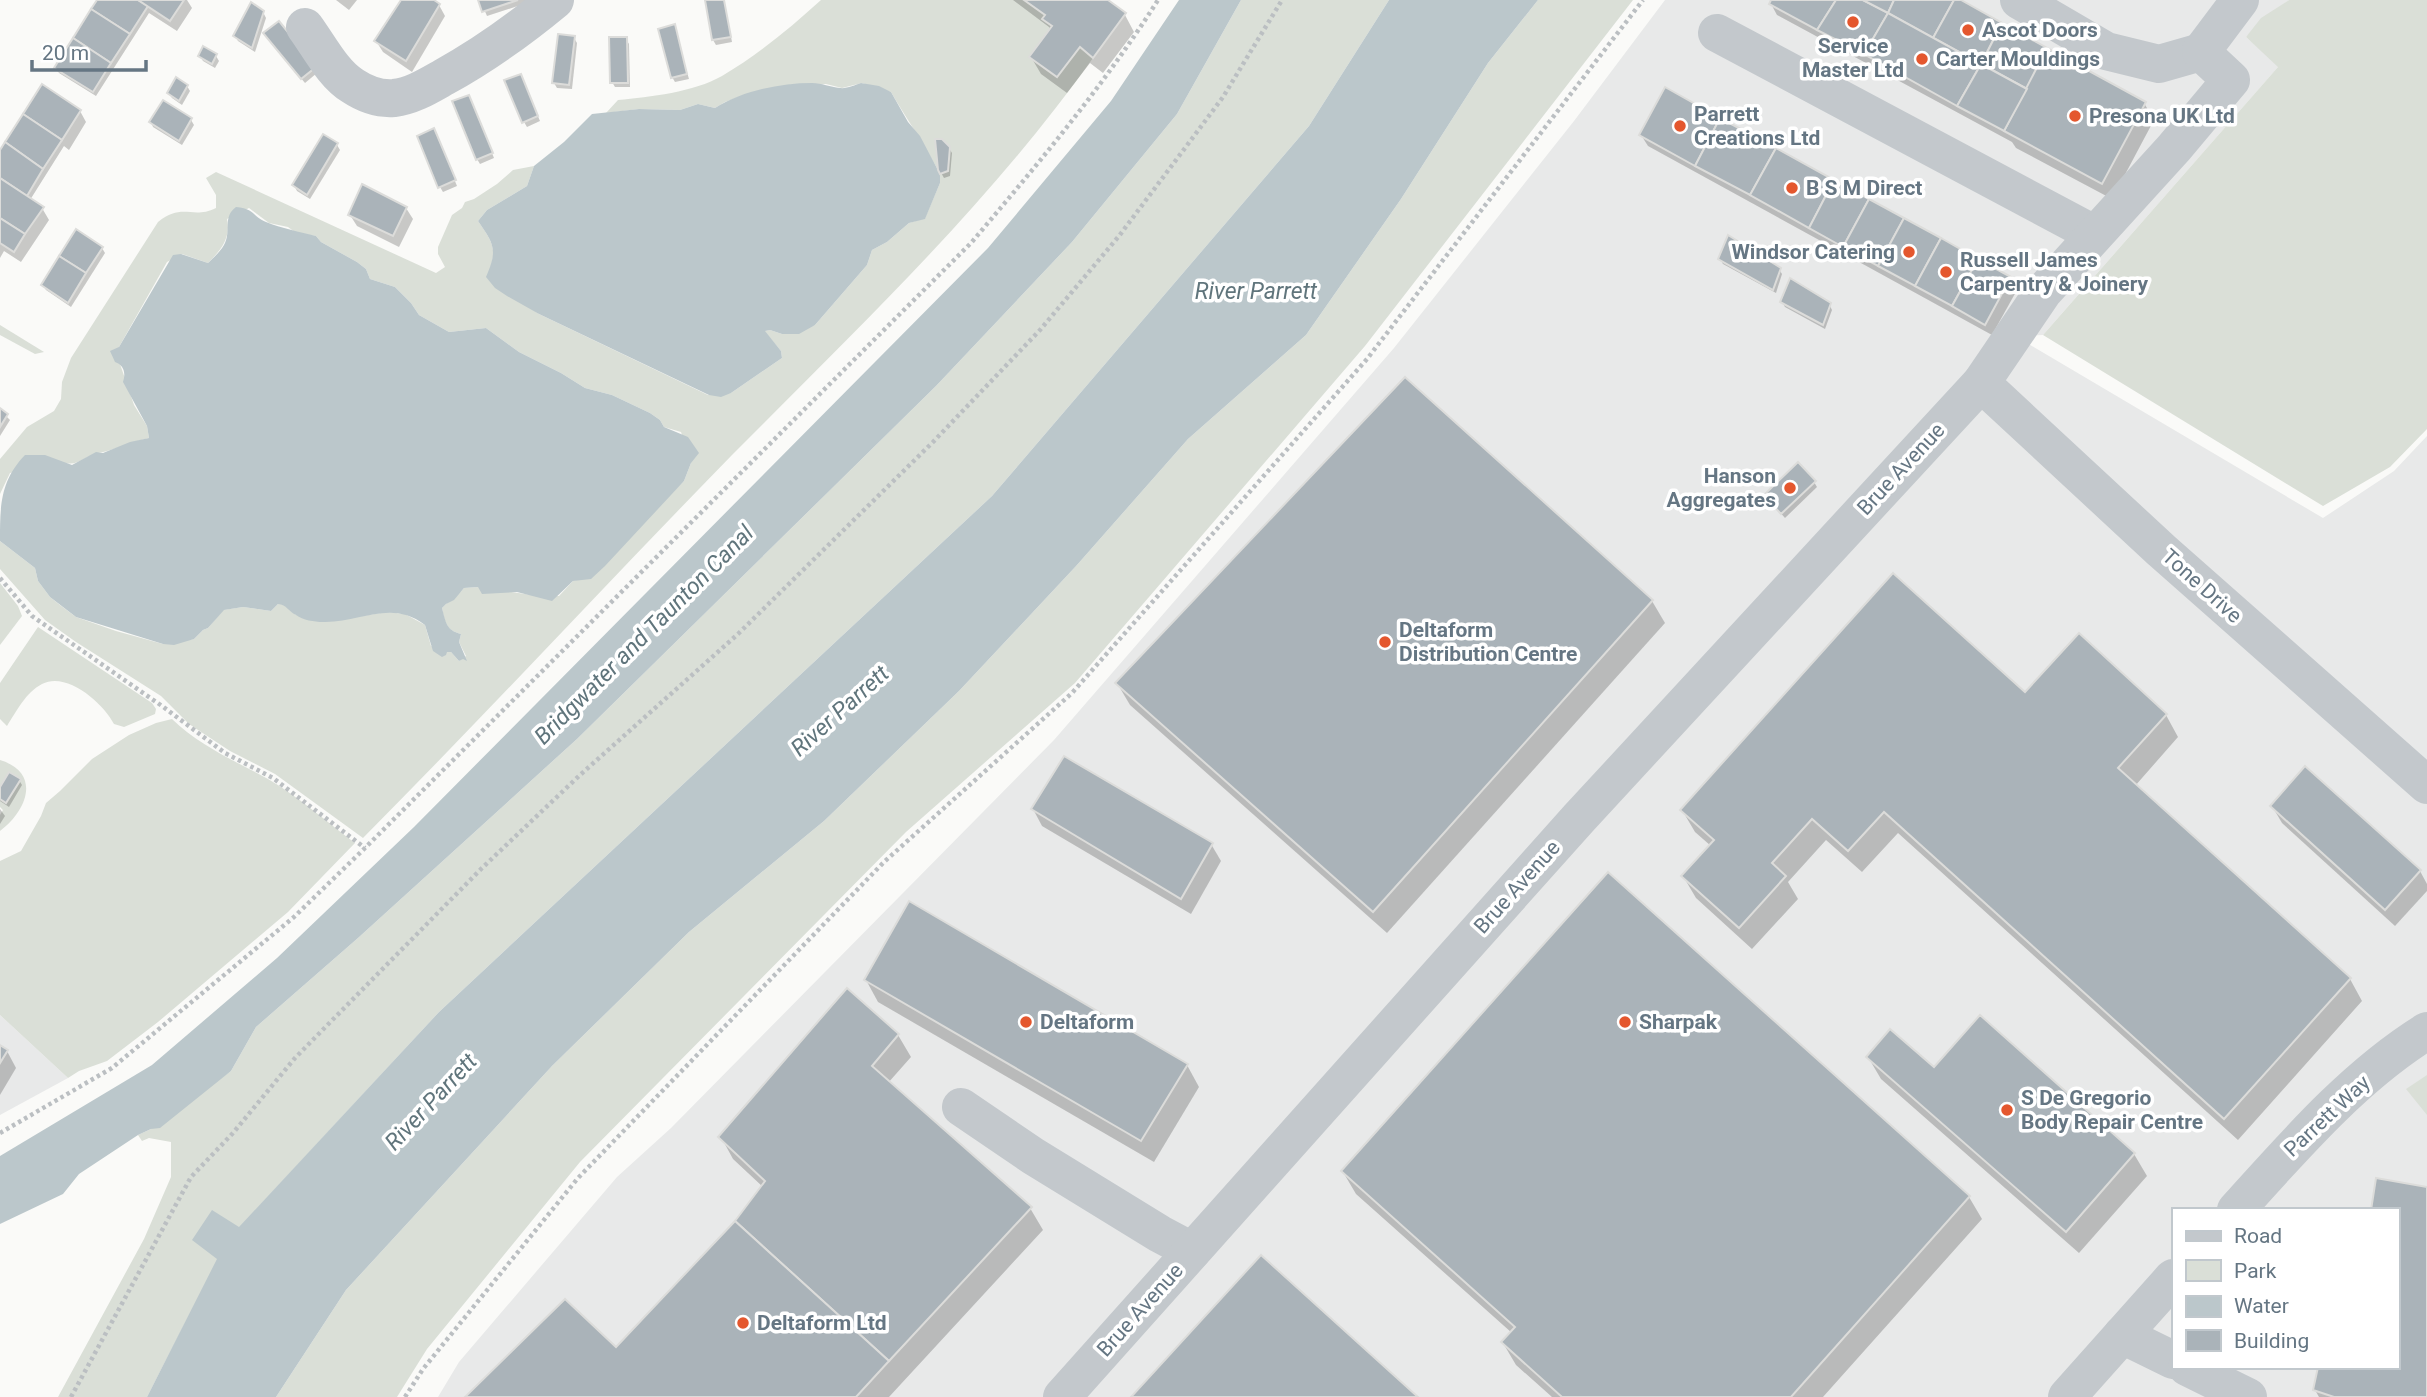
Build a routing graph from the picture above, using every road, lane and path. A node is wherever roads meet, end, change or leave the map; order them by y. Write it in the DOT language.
graph roads {
  1 [pos="555,0"];
  2 [pos="1158,0"];
  3 [pos="1282,0"];
  4 [pos="1643,0"];
  5 [pos="2019,0"];
  6 [pos="2240,0"];
  7 [pos="305,27"];
  8 [pos="1717,33"];
  9 [pos="2202,52"];
  10 [pos="2094,234"];
  11 [pos="1981,383"];
  12 [pos="0,578"];
  13 [pos="2427,785"];
  14 [pos="365,848"];
  15 [pos="2427,1031"];
  16 [pos="961,1107"];
  17 [pos="0,1133"];
  18 [pos="2237,1208"];
  19 [pos="1192,1251"];
  20 [pos="2172,1279"];
  21 [pos="2122,1335"];
  22 [pos="2172,1360"];
  23 [pos="2191,1369"];
  24 [pos="72,1397"];
  25 [pos="405,1397"];
  26 [pos="1062,1397"];
  27 [pos="2067,1397"];
  28 [pos="2248,1397"];
  1 -- 7 [label="street"];
  2 -- 14 [label="path"];
  3 -- 24 [label="path"];
  4 -- 25 [label="path"];
  5 -- 9 [label="street"];
  6 -- 9 [label="street"];
  8 -- 10 [label="street"];
  9 -- 10 [label="street, Brue Avenue"];
  10 -- 11 [label="street, Brue Avenue"];
  11 -- 13 [label="street, Tone Drive"];
  11 -- 19 [label="street, Brue Avenue"];
  12 -- 14 [label="path"];
  14 -- 17 [label="path"];
  15 -- 18 [label="street, Parrett Way"];
  16 -- 19 [label="street"];
  19 -- 26 [label="street, Brue Avenue"];
  20 -- 21 [label="street"];
  21 -- 22 [label="street"];
  21 -- 27 [label="street"];
  23 -- 28 [label="street"];
}
